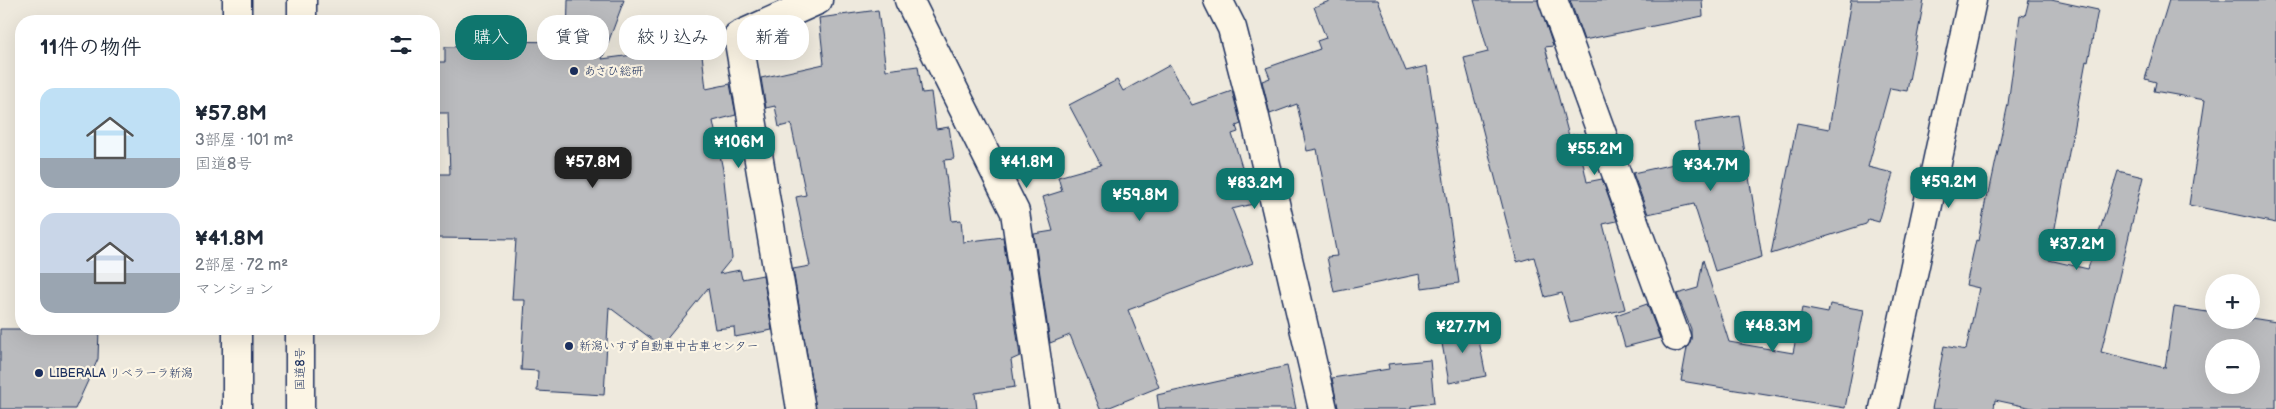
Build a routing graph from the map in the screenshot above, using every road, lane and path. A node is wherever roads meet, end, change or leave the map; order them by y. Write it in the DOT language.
graph roads {
  1 [pos="237,0"];
  2 [pos="302,0"];
  3 [pos="818,0"];
  4 [pos="909,0"];
  5 [pos="1218,0"];
  6 [pos="1553,0"];
  7 [pos="1972,0"];
  8 [pos="237,15"];
  9 [pos="302,15"];
  10 [pos="237,335"];
  11 [pos="300,335"];
  12 [pos="1676,337"];
  13 [pos="237,409"];
  14 [pos="300,409"];
  15 [pos="801,409"];
  16 [pos="1044,409"];
  17 [pos="1323,409"];
  18 [pos="1884,409"];
  1 -- 8 [label="main road"];
  2 -- 9 [label="main road"];
  3 -- 15 [label="main road"];
  4 -- 16 [label="main road"];
  5 -- 17 [label="main road"];
  6 -- 12 [label="main road"];
  7 -- 18 [label="main road"];
  10 -- 13 [label="main road"];
  11 -- 14 [label="main road, 国道8号"];
}
